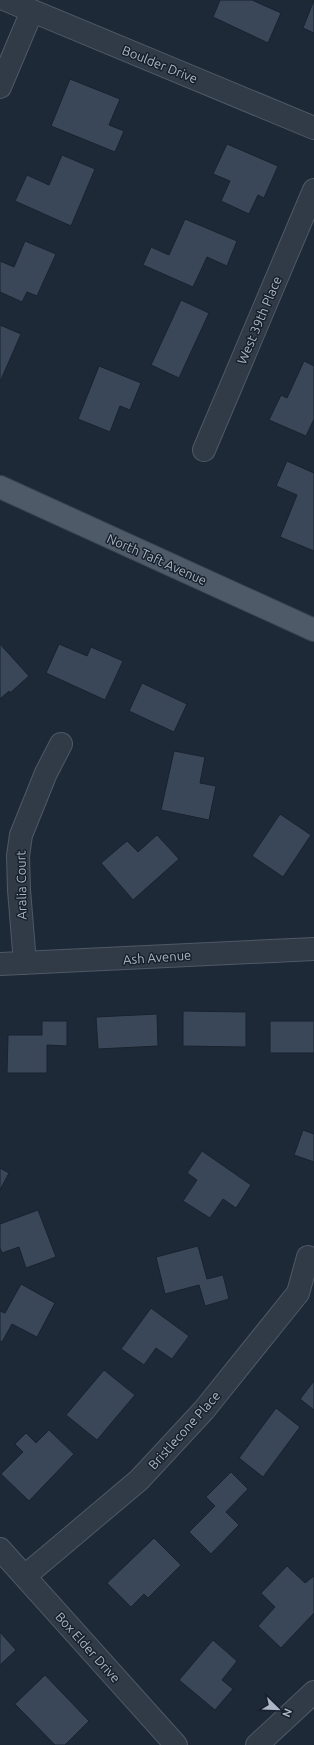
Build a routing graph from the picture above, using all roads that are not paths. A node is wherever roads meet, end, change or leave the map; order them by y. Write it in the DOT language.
graph roads {
  1 [pos="6,0"];
  2 [pos="32,12"];
  3 [pos="0,87"];
  4 [pos="314,128"];
  5 [pos="314,190"];
  6 [pos="204,450"];
  7 [pos="0,487"];
  8 [pos="314,630"];
  9 [pos="61,744"];
  10 [pos="314,949"];
  11 [pos="25,963"];
  12 [pos="0,964"];
  13 [pos="308,1257"];
  14 [pos="0,1549"];
  15 [pos="25,1576"];
  16 [pos="314,1692"];
  17 [pos="176,1745"];
  18 [pos="257,1745"];
  1 -- 2 [label="street, Boulder Drive"];
  2 -- 3 [label="street"];
  2 -- 4 [label="street, Boulder Drive"];
  5 -- 6 [label="street, West 39th Place"];
  7 -- 8 [label="main road, North Taft Avenue"];
  9 -- 11 [label="street, Aralia Court"];
  10 -- 11 [label="street, Ash Avenue"];
  11 -- 12 [label="street, Ash Avenue"];
  13 -- 15 [label="street, Bristlecone Place"];
  14 -- 15 [label="street, Box Elder Drive"];
  15 -- 17 [label="street, Box Elder Drive"];
  16 -- 18 [label="street"];
}
